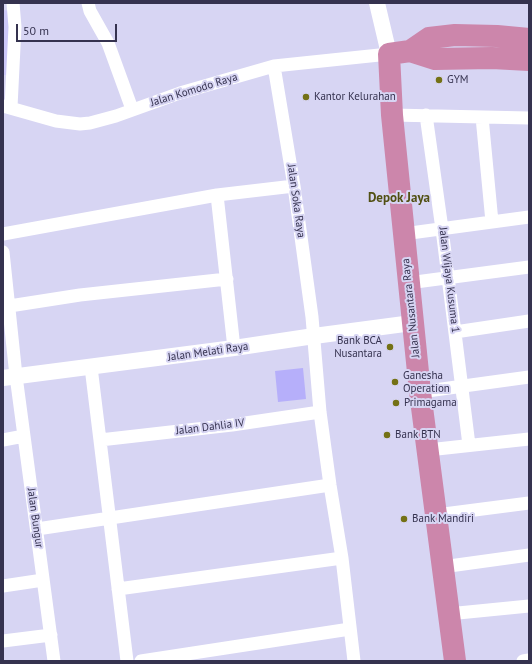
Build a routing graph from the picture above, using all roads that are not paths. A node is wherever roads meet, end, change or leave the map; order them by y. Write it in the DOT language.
graph roads {
  1 [pos="13,3"];
  2 [pos="88,3"];
  3 [pos="377,3"];
  4 [pos="529,39"];
  5 [pos="9,46"];
  6 [pos="399,52"];
  7 [pos="529,60"];
  8 [pos="274,66"];
  9 [pos="7,106"];
  10 [pos="132,109"];
  11 [pos="392,114"];
  12 [pos="426,115"];
  13 [pos="482,116"];
  14 [pos="529,118"];
  15 [pos="294,186"];
  16 [pos="217,196"];
  17 [pos="529,217"];
  18 [pos="492,222"];
  19 [pos="442,229"];
  20 [pos="3,234"];
  21 [pos="404,234"];
  22 [pos="3,252"];
  23 [pos="529,267"];
  24 [pos="448,278"];
  25 [pos="227,279"];
  26 [pos="408,283"];
  27 [pos="6,306"];
  28 [pos="529,321"];
  29 [pos="412,323"];
  30 [pos="455,332"];
  31 [pos="314,336"];
  32 [pos="234,348"];
  33 [pos="91,367"];
  34 [pos="10,377"];
  35 [pos="529,377"];
  36 [pos="462,386"];
  37 [pos="420,392"];
  38 [pos="320,412"];
  39 [pos="24,436"];
  40 [pos="529,439"];
  41 [pos="3,440"];
  42 [pos="100,440"];
  43 [pos="469,445"];
  44 [pos="428,450"];
  45 [pos="330,485"];
  46 [pos="529,503"];
  47 [pos="436,515"];
  48 [pos="110,518"];
  49 [pos="36,529"];
  50 [pos="529,555"];
  51 [pos="342,558"];
  52 [pos="442,567"];
  53 [pos="44,580"];
  54 [pos="3,586"];
  55 [pos="118,589"];
  56 [pos="529,606"];
  57 [pos="448,614"];
  58 [pos="350,629"];
  59 [pos="51,635"];
  60 [pos="3,641"];
  61 [pos="529,660"];
  62 [pos="54,661"];
  63 [pos="127,661"];
  64 [pos="141,661"];
  65 [pos="354,661"];
  66 [pos="455,661"];
  67 [pos="523,661"];
  1 -- 5 [label="street"];
  2 -- 10 [label="street"];
  3 -- 6 [label="street, Jalan Nusantara Raya"];
  4 -- 6 [label="highway"];
  5 -- 9 [label="street"];
  6 -- 7 [label="highway"];
  6 -- 8 [label="street, Jalan Komodo Raya"];
  6 -- 11 [label="highway, Jalan Nusantara Raya"];
  8 -- 10 [label="street, Jalan Komodo Raya"];
  8 -- 15 [label="street, Jalan Soka Raya"];
  9 -- 10 [label="street, Jalan Komodo Raya"];
  11 -- 12 [label="street"];
  11 -- 21 [label="highway, Jalan Nusantara Raya"];
  12 -- 13 [label="street"];
  12 -- 19 [label="street, Jalan Wijaya Kusuma 1"];
  13 -- 14 [label="street"];
  13 -- 18 [label="street"];
  15 -- 16 [label="street"];
  15 -- 31 [label="street, Jalan Soka Raya"];
  16 -- 20 [label="street"];
  16 -- 25 [label="street"];
  17 -- 18 [label="street"];
  18 -- 19 [label="street"];
  19 -- 21 [label="street"];
  19 -- 24 [label="street, Jalan Wijaya Kusuma 1"];
  21 -- 26 [label="highway, Jalan Nusantara Raya"];
  22 -- 27 [label="street, Jalan Bungur"];
  23 -- 24 [label="street"];
  24 -- 26 [label="street"];
  24 -- 30 [label="street, Jalan Wijaya Kusuma 1"];
  25 -- 27 [label="street"];
  25 -- 32 [label="street"];
  26 -- 29 [label="highway, Jalan Nusantara Raya"];
  27 -- 34 [label="street, Jalan Bungur"];
  28 -- 30 [label="street"];
  29 -- 31 [label="street, Jalan Melati Raya"];
  29 -- 37 [label="highway, Jalan Nusantara Raya"];
  30 -- 36 [label="street, Jalan Wijaya Kusuma 1"];
  31 -- 32 [label="street, Jalan Melati Raya"];
  31 -- 38 [label="street, Jalan Soka Raya"];
  32 -- 33 [label="street, Jalan Melati Raya"];
  33 -- 34 [label="street, Jalan Melati Raya"];
  33 -- 42 [label="street"];
  34 -- 39 [label="street, Jalan Bungur"];
  35 -- 36 [label="street"];
  36 -- 37 [label="street"];
  36 -- 43 [label="street, Jalan Wijaya Kusuma 1"];
  37 -- 44 [label="highway, Jalan Nusantara Raya"];
  38 -- 42 [label="street, Jalan Dahlia IV"];
  38 -- 45 [label="street, Jalan Soka Raya"];
  39 -- 41 [label="street"];
  39 -- 49 [label="street, Jalan Bungur"];
  40 -- 43 [label="street"];
  42 -- 48 [label="street"];
  43 -- 44 [label="street"];
  44 -- 47 [label="highway, Jalan Nusantara Raya"];
  45 -- 48 [label="street"];
  45 -- 51 [label="street, Jalan Soka Raya"];
  46 -- 47 [label="street"];
  47 -- 52 [label="highway, Jalan Nusantara Raya"];
  48 -- 49 [label="street"];
  48 -- 55 [label="street"];
  49 -- 53 [label="street, Jalan Bungur"];
  50 -- 52 [label="street"];
  51 -- 55 [label="street"];
  51 -- 58 [label="street, Jalan Soka Raya"];
  52 -- 57 [label="highway, Jalan Nusantara Raya"];
  53 -- 54 [label="street"];
  53 -- 59 [label="street, Jalan Bungur"];
  55 -- 63 [label="street"];
  56 -- 57 [label="street"];
  57 -- 66 [label="highway, Jalan Nusantara Raya"];
  58 -- 64 [label="street"];
  58 -- 65 [label="street, Jalan Soka Raya"];
  59 -- 60 [label="street"];
  59 -- 62 [label="street, Jalan Bungur"];
  61 -- 67 [label="street"];
}
